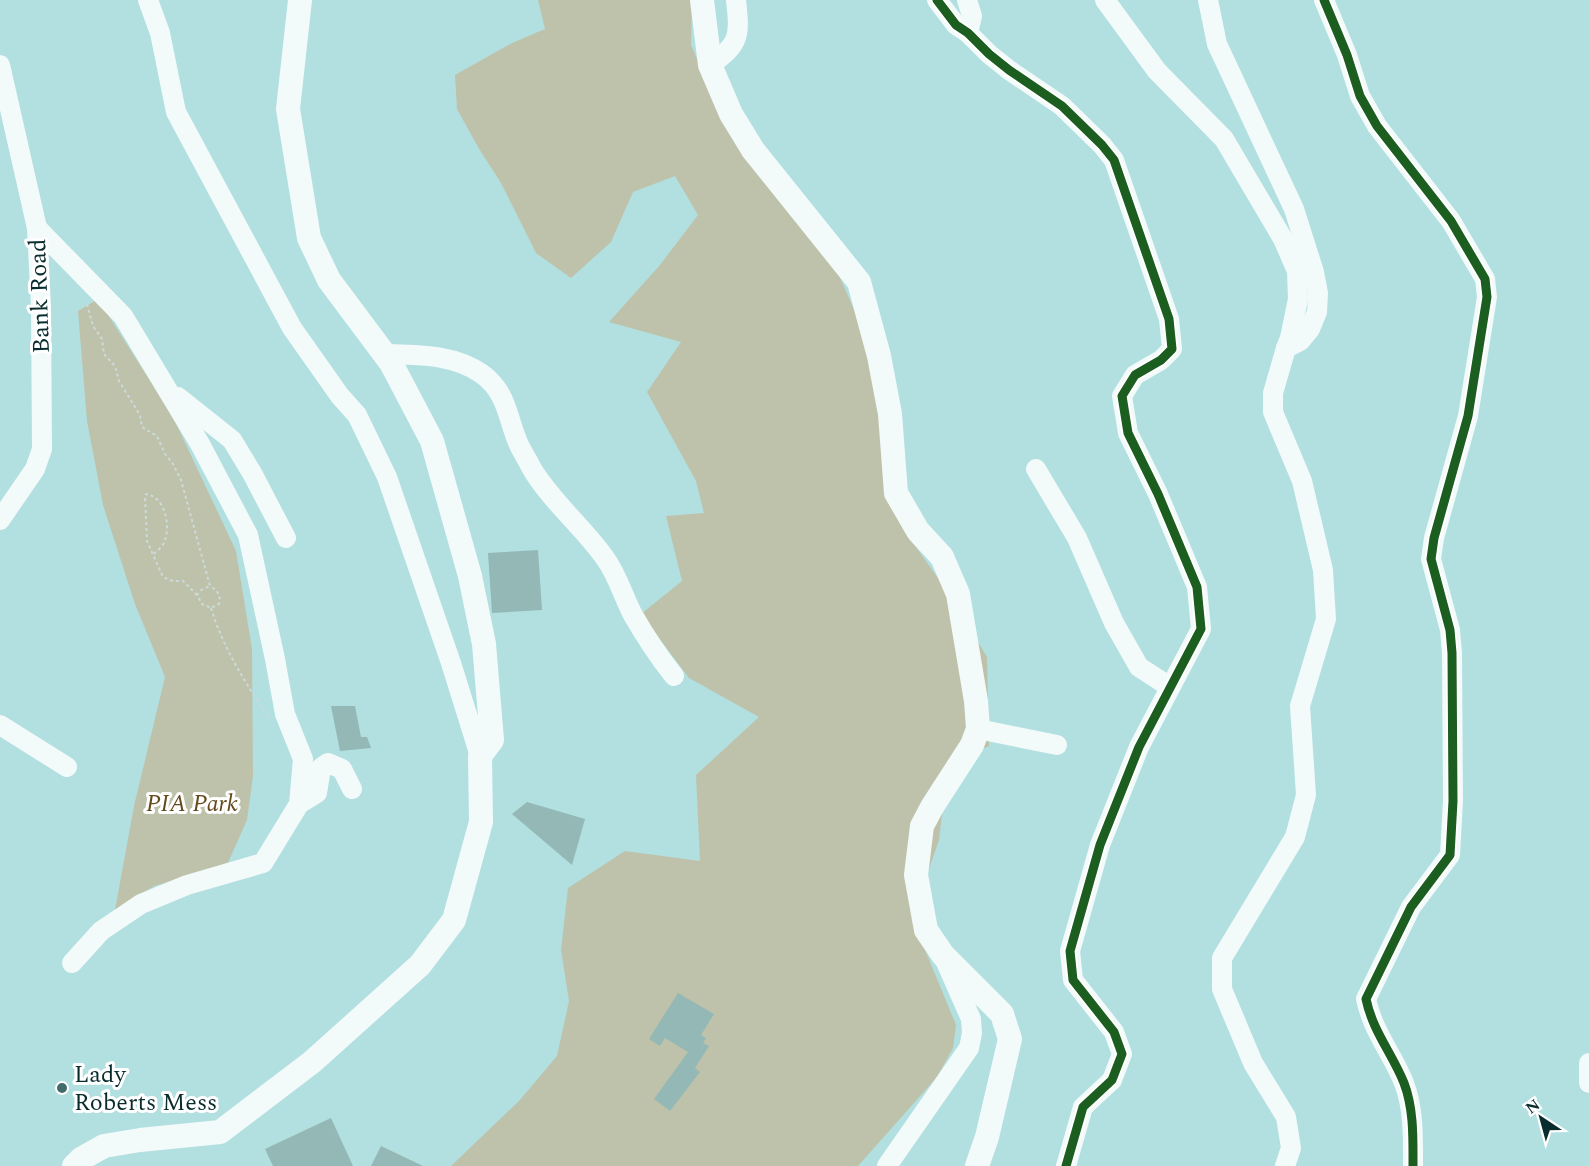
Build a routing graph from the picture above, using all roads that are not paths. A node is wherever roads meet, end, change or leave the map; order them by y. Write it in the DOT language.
graph roads {
  1 [pos="148,0"];
  2 [pos="300,0"];
  3 [pos="702,0"];
  4 [pos="736,0"];
  5 [pos="937,0"];
  6 [pos="967,0"];
  7 [pos="1105,0"];
  8 [pos="1208,0"];
  9 [pos="1324,0"];
  10 [pos="968,33"];
  11 [pos="0,65"];
  12 [pos="710,65"];
  13 [pos="37,228"];
  14 [pos="1286,348"];
  15 [pos="385,354"];
  16 [pos="169,390"];
  17 [pos="1036,469"];
  18 [pos="0,520"];
  19 [pos="286,537"];
  20 [pos="674,676"];
  21 [pos="1170,687"];
  22 [pos="0,724"];
  23 [pos="978,729"];
  24 [pos="1057,745"];
  25 [pos="480,756"];
  26 [pos="67,766"];
  27 [pos="352,789"];
  28 [pos="299,804"];
  29 [pos="943,955"];
  30 [pos="72,963"];
  31 [pos="1589,1065"];
  32 [pos="1589,1083"];
  33 [pos="74,1166"];
  34 [pos="887,1166"];
  35 [pos="977,1166"];
  36 [pos="1066,1166"];
  37 [pos="1286,1166"];
  38 [pos="1413,1166"];
  1 -- 25 [label="street"];
  2 -- 15 [label="main road"];
  3 -- 12 [label="main road"];
  4 -- 12 [label="street"];
  5 -- 10 [label="street"];
  6 -- 10 [label="street"];
  7 -- 14 [label="street"];
  8 -- 14 [label="street"];
  9 -- 38 [label="street"];
  10 -- 21 [label="street"];
  11 -- 13 [label="street, Bank Road"];
  12 -- 23 [label="main road"];
  13 -- 16 [label="street"];
  13 -- 18 [label="street, Bank Road"];
  14 -- 37 [label="street"];
  15 -- 20 [label="street"];
  15 -- 25 [label="main road"];
  16 -- 19 [label="street"];
  16 -- 28 [label="street"];
  17 -- 21 [label="street"];
  21 -- 36 [label="street"];
  22 -- 26 [label="street"];
  23 -- 24 [label="street"];
  23 -- 29 [label="main road"];
  25 -- 33 [label="main road"];
  27 -- 28 [label="street"];
  28 -- 30 [label="street"];
  29 -- 34 [label="street"];
  29 -- 35 [label="main road"];
  31 -- 32 [label="street"];
}
